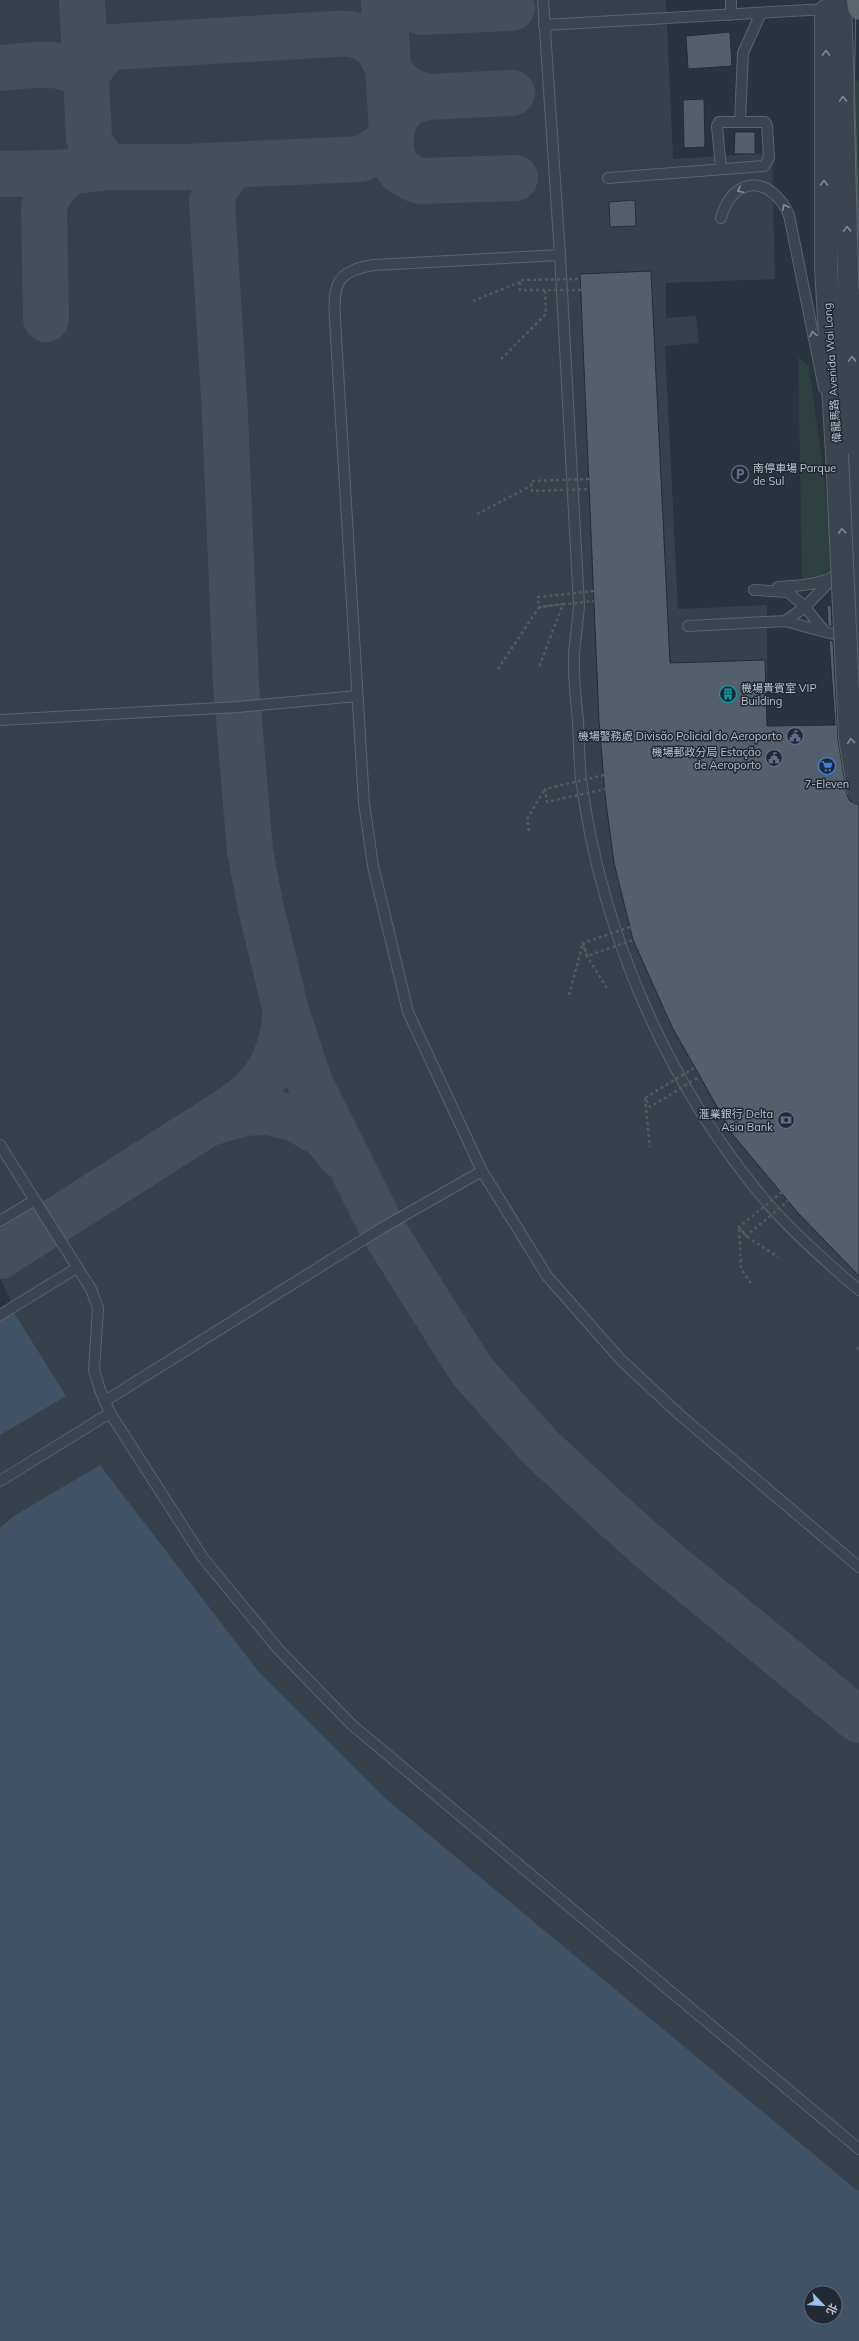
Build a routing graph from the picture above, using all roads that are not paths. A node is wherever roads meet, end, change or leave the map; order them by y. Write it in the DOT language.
graph roads {
  1 [pos="543,0"];
  2 [pos="731,0"];
  3 [pos="858,0"];
  4 [pos="831,3"];
  5 [pos="859,8"];
  6 [pos="761,13"];
  7 [pos="731,15"];
  8 [pos="544,25"];
  9 [pos="740,121"];
  10 [pos="721,168"];
  11 [pos="608,178"];
  12 [pos="721,218"];
  13 [pos="560,255"];
  14 [pos="837,454"];
  15 [pos="856,546"];
  16 [pos="833,578"];
  17 [pos="805,607"];
  18 [pos="785,621"];
  19 [pos="688,626"];
  20 [pos="825,632"];
  21 [pos="856,645"];
  22 [pos="357,696"];
  23 [pos="859,706"];
  24 [pos="0,720"];
  25 [pos="859,793"];
  26 [pos="0,1145"];
  27 [pos="482,1171"];
  28 [pos="34,1200"];
  29 [pos="2,1220"];
  30 [pos="77,1268"];
  31 [pos="859,1290"];
  32 [pos="0,1315"];
  33 [pos="105,1401"];
  34 [pos="110,1413"];
  35 [pos="0,1481"];
  36 [pos="859,1567"];
  37 [pos="859,2149"];
  1 -- 8 [label="lane"];
  2 -- 7 [label="lane"];
  3 -- 5 [label="main road"];
  4 -- 6 [label="lane"];
  14 -- 4 [label="street, 偉龍馬路 Avenida Wai Long, one-way"];
  15 -- 4 [label="street, 偉龍馬路 Avenida Wai Long, one-way"];
  6 -- 7 [label="lane"];
  6 -- 9 [label="lane"];
  7 -- 8 [label="lane"];
  8 -- 13 [label="lane"];
  9 -- 10 [label="lane"];
  9 -- 10 [label="lane"];
  10 -- 11 [label="lane"];
  14 -- 12 [label="lane, one-way"];
  13 -- 22 [label="lane"];
  13 -- 31 [label="lane"];
  25 -- 14 [label="street, 偉龍馬路 Avenida Wai Long, one-way, bridge"];
  15 -- 16 [label="lane"];
  15 -- 21 [label="street, 偉龍馬路 Avenida Wai Long"];
  16 -- 17 [label="lane"];
  16 -- 17 [label="lane"];
  17 -- 18 [label="lane"];
  17 -- 20 [label="lane"];
  18 -- 19 [label="lane"];
  18 -- 20 [label="lane"];
  20 -- 21 [label="lane"];
  21 -- 23 [label="street, 偉龍馬路 Avenida Wai Long"];
  22 -- 24 [label="lane"];
  22 -- 27 [label="lane"];
  26 -- 28 [label="lane"];
  27 -- 33 [label="lane"];
  27 -- 36 [label="lane"];
  28 -- 29 [label="lane"];
  28 -- 30 [label="lane"];
  30 -- 32 [label="lane"];
  30 -- 33 [label="lane"];
  33 -- 34 [label="lane"];
  34 -- 35 [label="lane"];
  34 -- 37 [label="lane"];
}
